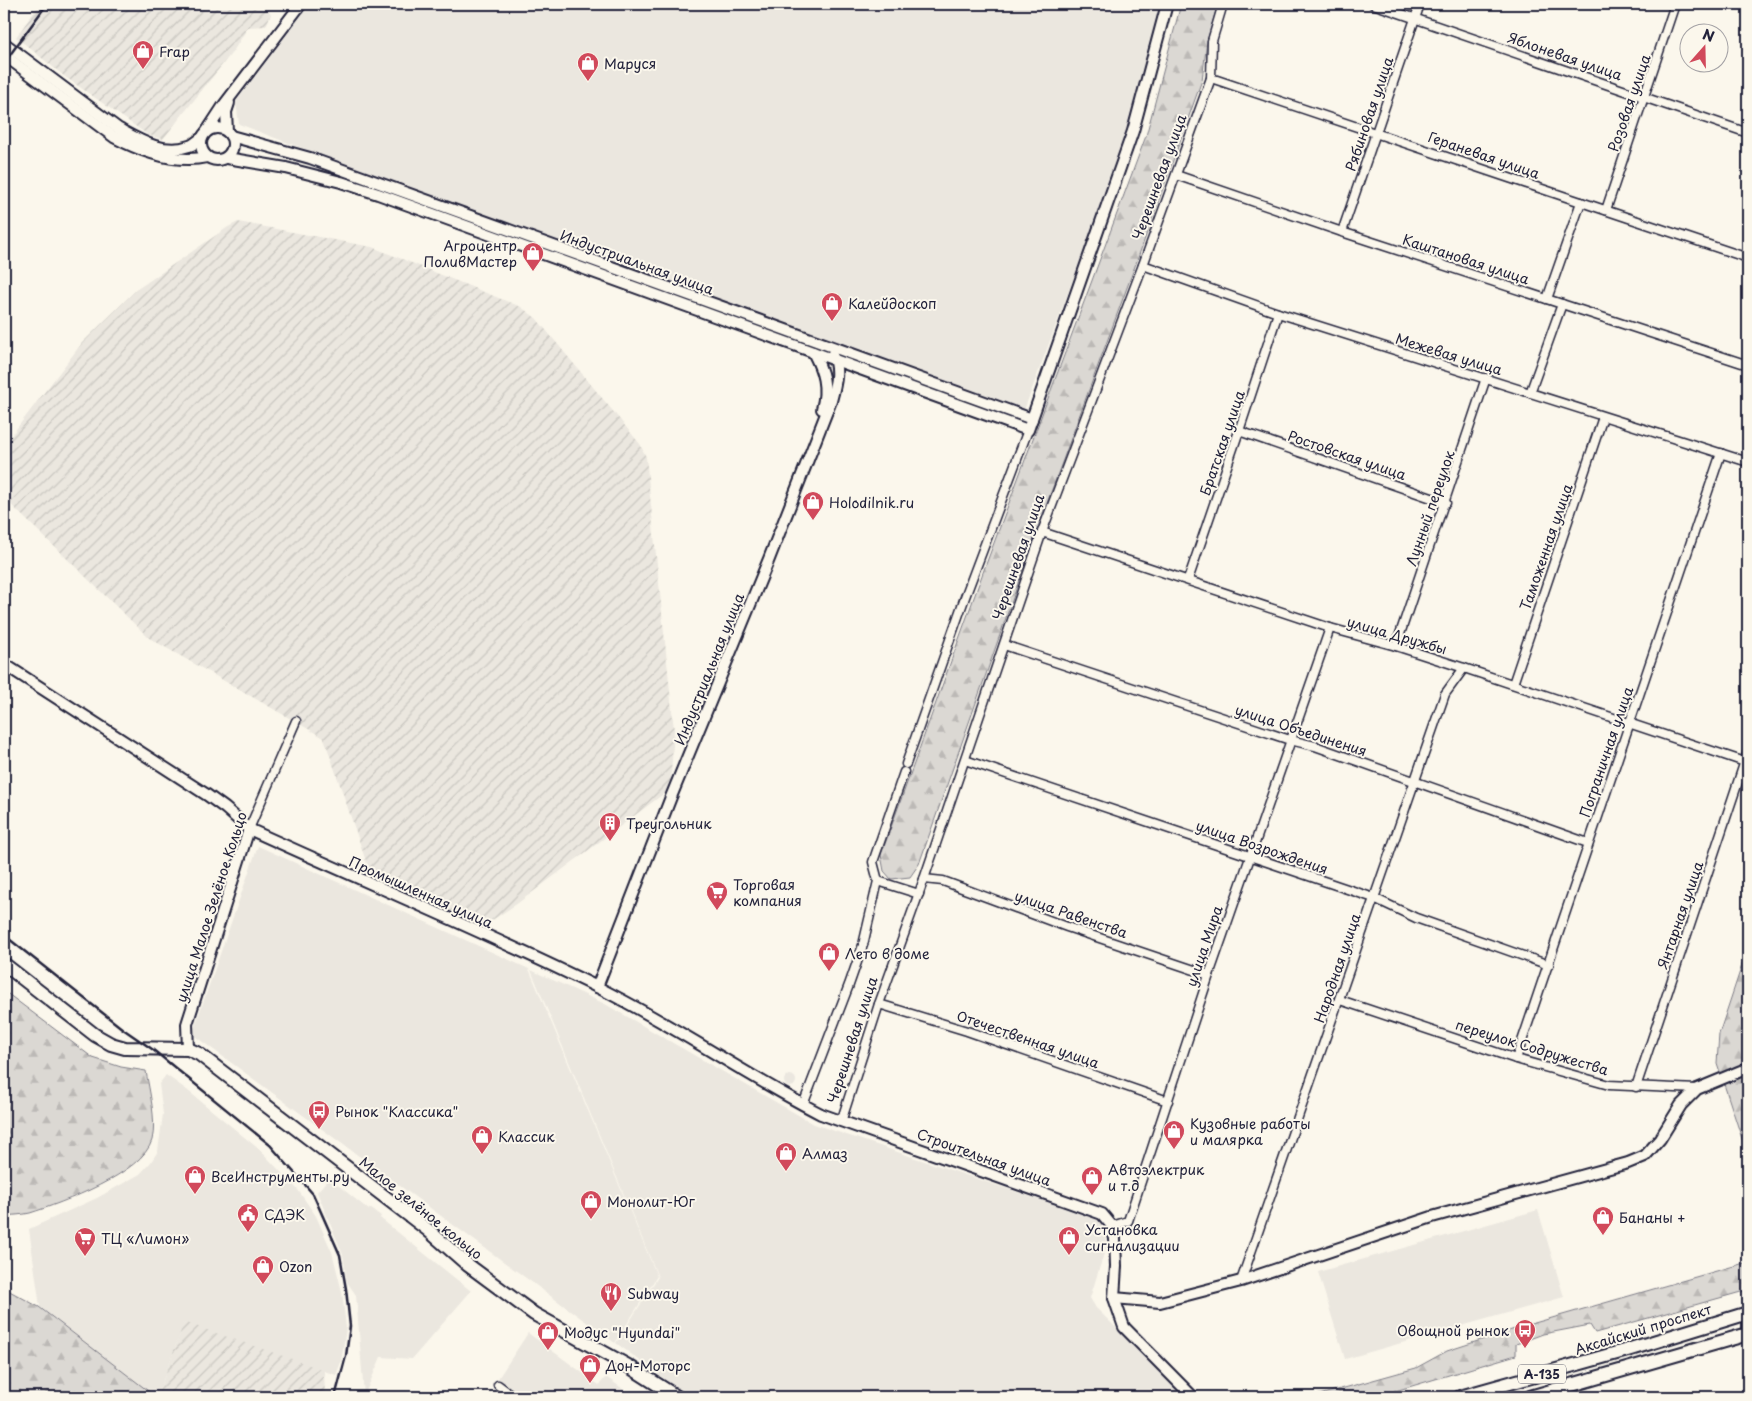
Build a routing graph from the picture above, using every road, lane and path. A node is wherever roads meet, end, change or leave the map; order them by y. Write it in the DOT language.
graph roads {
  1 [pos="301,4"];
  2 [pos="1166,4"];
  3 [pos="1223,4"];
  4 [pos="1373,4"];
  5 [pos="1420,4"];
  6 [pos="1675,4"];
  7 [pos="1415,18"];
  8 [pos="4,43"];
  9 [pos="4,55"];
  10 [pos="1211,78"];
  11 [pos="45,80"];
  12 [pos="235,92"];
  13 [pos="1644,97"];
  14 [pos="1748,132"];
  15 [pos="116,133"];
  16 [pos="1377,133"];
  17 [pos="205,134"];
  18 [pos="229,134"];
  19 [pos="208,157"];
  20 [pos="227,158"];
  21 [pos="1176,175"];
  22 [pos="1582,202"];
  23 [pos="1606,210"];
  24 [pos="439,211"];
  25 [pos="1342,232"];
  26 [pos="1748,258"];
  27 [pos="1143,265"];
  28 [pos="649,287"];
  29 [pos="1548,299"];
  30 [pos="1562,304"];
  31 [pos="1278,313"];
  32 [pos="825,344"];
  33 [pos="813,352"];
  34 [pos="835,360"];
  35 [pos="1748,364"];
  36 [pos="1486,378"];
  37 [pos="1530,392"];
  38 [pos="1603,417"];
  39 [pos="1032,419"];
  40 [pos="1028,430"];
  41 [pos="1240,431"];
  42 [pos="813,448"];
  43 [pos="1721,453"];
  44 [pos="1748,462"];
  45 [pos="1446,503"];
  46 [pos="1042,532"];
  47 [pos="1188,580"];
  48 [pos="1330,628"];
  49 [pos="1004,645"];
  50 [pos="1396,646"];
  51 [pos="4,664"];
  52 [pos="1464,668"];
  53 [pos="1513,684"];
  54 [pos="296,721"];
  55 [pos="1630,723"];
  56 [pos="1290,740"];
  57 [pos="1748,752"];
  58 [pos="965,760"];
  59 [pos="1745,762"];
  60 [pos="1415,782"];
  61 [pos="249,829"];
  62 [pos="1588,843"];
  63 [pos="1250,855"];
  64 [pos="924,879"];
  65 [pos="878,881"];
  66 [pos="918,894"];
  67 [pos="1374,898"];
  68 [pos="4,964"];
  69 [pos="1549,965"];
  70 [pos="1209,975"];
  71 [pos="597,987"];
  72 [pos="1340,1000"];
  73 [pos="880,1004"];
  74 [pos="188,1049"];
  75 [pos="1516,1060"];
  76 [pos="1748,1068"];
  77 [pos="1636,1087"];
  78 [pos="1698,1089"];
  79 [pos="1168,1101"];
  80 [pos="803,1105"];
  81 [pos="840,1122"];
  82 [pos="1112,1226"];
  83 [pos="1241,1281"];
  84 [pos="1114,1298"];
  85 [pos="1748,1313"];
  86 [pos="1748,1334"];
  87 [pos="498,1385"];
  88 [pos="514,1397"];
  89 [pos="676,1397"];
  90 [pos="1193,1397"];
  91 [pos="1460,1397"];
  92 [pos="1530,1397"];
  1 -- 12 [label="street"];
  2 -- 39 [label="street"];
  3 -- 10 [label="street, Черешневая улица"];
  4 -- 7 [label="street, Яблоневая улица"];
  5 -- 7 [label="street, Рябиновая улица"];
  6 -- 13 [label="street, Розовая улица"];
  7 -- 13 [label="street, Яблоневая улица"];
  7 -- 16 [label="street, Рябиновая улица"];
  8 -- 11 [label="street"];
  9 -- 11 [label="street"];
  10 -- 16 [label="street, Гераневая улица"];
  10 -- 21 [label="street, Черешневая улица"];
  11 -- 15 [label="street"];
  12 -- 17 [label="street"];
  12 -- 18 [label="street"];
  13 -- 14 [label="street, Яблоневая улица"];
  13 -- 23 [label="street, Розовая улица"];
  15 -- 17 [label="street"];
  15 -- 19 [label="street"];
  16 -- 22 [label="street, Гераневая улица"];
  16 -- 25 [label="street, Рябиновая улица"];
  17 -- 18 [label="street"];
  17 -- 19 [label="street"];
  18 -- 20 [label="street"];
  18 -- 24 [label="street, Индустриальная улица"];
  19 -- 20 [label="street"];
  20 -- 24 [label="street, Индустриальная улица"];
  21 -- 25 [label="street, Каштановая улица"];
  21 -- 27 [label="street, Черешневая улица"];
  22 -- 23 [label="street, Гераневая улица"];
  22 -- 29 [label="street"];
  23 -- 26 [label="street, Гераневая улица"];
  24 -- 28 [label="street, Индустриальная улица"];
  25 -- 29 [label="street, Каштановая улица"];
  27 -- 31 [label="street, Межевая улица"];
  27 -- 46 [label="street, Черешневая улица"];
  28 -- 32 [label="street, Индустриальная улица"];
  28 -- 33 [label="street, Индустриальная улица"];
  29 -- 30 [label="street, Каштановая улица"];
  30 -- 35 [label="street, Каштановая улица"];
  30 -- 37 [label="street"];
  31 -- 36 [label="street, Межевая улица"];
  31 -- 41 [label="street, Братская улица"];
  32 -- 34 [label="street"];
  32 -- 39 [label="street, Индустриальная улица"];
  33 -- 34 [label="street, Индустриальная улица"];
  33 -- 42 [label="street"];
  34 -- 40 [label="street, Индустриальная улица"];
  34 -- 42 [label="street, Индустриальная улица"];
  36 -- 37 [label="street, Межевая улица"];
  36 -- 45 [label="street, Лунный переулок"];
  37 -- 38 [label="street, Межевая улица"];
  38 -- 43 [label="street, Межевая улица"];
  38 -- 53 [label="street, Таможенная улица"];
  39 -- 40 [label="street"];
  40 -- 65 [label="street"];
  41 -- 45 [label="street, Ростовская улица"];
  41 -- 47 [label="street, Братская улица"];
  42 -- 71 [label="street, Индустриальная улица"];
  43 -- 44 [label="street, Межевая улица"];
  43 -- 55 [label="street, Пограничная улица"];
  45 -- 50 [label="street, Лунный переулок"];
  46 -- 47 [label="street, улица Дружбы"];
  46 -- 49 [label="street, Черешневая улица"];
  47 -- 48 [label="street, улица Дружбы"];
  48 -- 50 [label="street, улица Дружбы"];
  48 -- 56 [label="street, улица Мира"];
  49 -- 56 [label="street, улица Объединения"];
  49 -- 58 [label="street, Черешневая улица"];
  50 -- 52 [label="street, улица Дружбы"];
  51 -- 61 [label="street, Промышленная улица"];
  52 -- 53 [label="street, улица Дружбы"];
  52 -- 60 [label="street, Народная улица"];
  53 -- 55 [label="street, улица Дружбы"];
  54 -- 61 [label="street, улица Малое Зелёное Кольцо"];
  55 -- 59 [label="street, улица Дружбы"];
  55 -- 62 [label="street, Пограничная улица"];
  56 -- 60 [label="street, улица Объединения"];
  56 -- 63 [label="street, улица Мира"];
  57 -- 59 [label="street, Янтарная улица"];
  58 -- 63 [label="street, улица Возрождения"];
  58 -- 64 [label="street, Черешневая улица"];
  59 -- 77 [label="street, Янтарная улица"];
  60 -- 62 [label="street, улица Объединения"];
  60 -- 67 [label="street, Народная улица"];
  61 -- 71 [label="street, Промышленная улица"];
  61 -- 74 [label="street, улица Малое Зелёное Кольцо"];
  62 -- 69 [label="street, Пограничная улица"];
  63 -- 67 [label="street, улица Возрождения"];
  63 -- 70 [label="street, улица Мира"];
  64 -- 66 [label="street, Черешневая улица"];
  64 -- 70 [label="street, улица Равенства"];
  65 -- 66 [label="street"];
  65 -- 80 [label="street"];
  66 -- 73 [label="street, Черешневая улица"];
  67 -- 69 [label="street, улица Возрождения"];
  67 -- 72 [label="street, Народная улица"];
  68 -- 74 [label="main road, Малое зелёное кольцо"];
  69 -- 75 [label="street, Пограничная улица"];
  70 -- 79 [label="street, улица Мира"];
  71 -- 80 [label="street, Промышленная улица"];
  72 -- 75 [label="street, переулок Содружества"];
  72 -- 83 [label="street, Народная улица"];
  73 -- 79 [label="street, Отечественная улица"];
  73 -- 81 [label="street, Черешневая улица"];
  74 -- 89 [label="main road, Малое зелёное кольцо"];
  75 -- 77 [label="street, переулок Содружества"];
  76 -- 78 [label="street, переулок Содружества"];
  77 -- 78 [label="street, переулок Содружества"];
  78 -- 83 [label="street"];
  79 -- 82 [label="street, улица Мира"];
  80 -- 81 [label="street, Промышленная улица"];
  81 -- 82 [label="street, Строительная улица"];
  82 -- 84 [label="street"];
  83 -- 84 [label="street"];
  84 -- 90 [label="street"];
  85 -- 91 [label="main road, Аксайский проспект / А-135"];
  86 -- 92 [label="main road, А-135"];
  87 -- 88 [label="street"];
}
